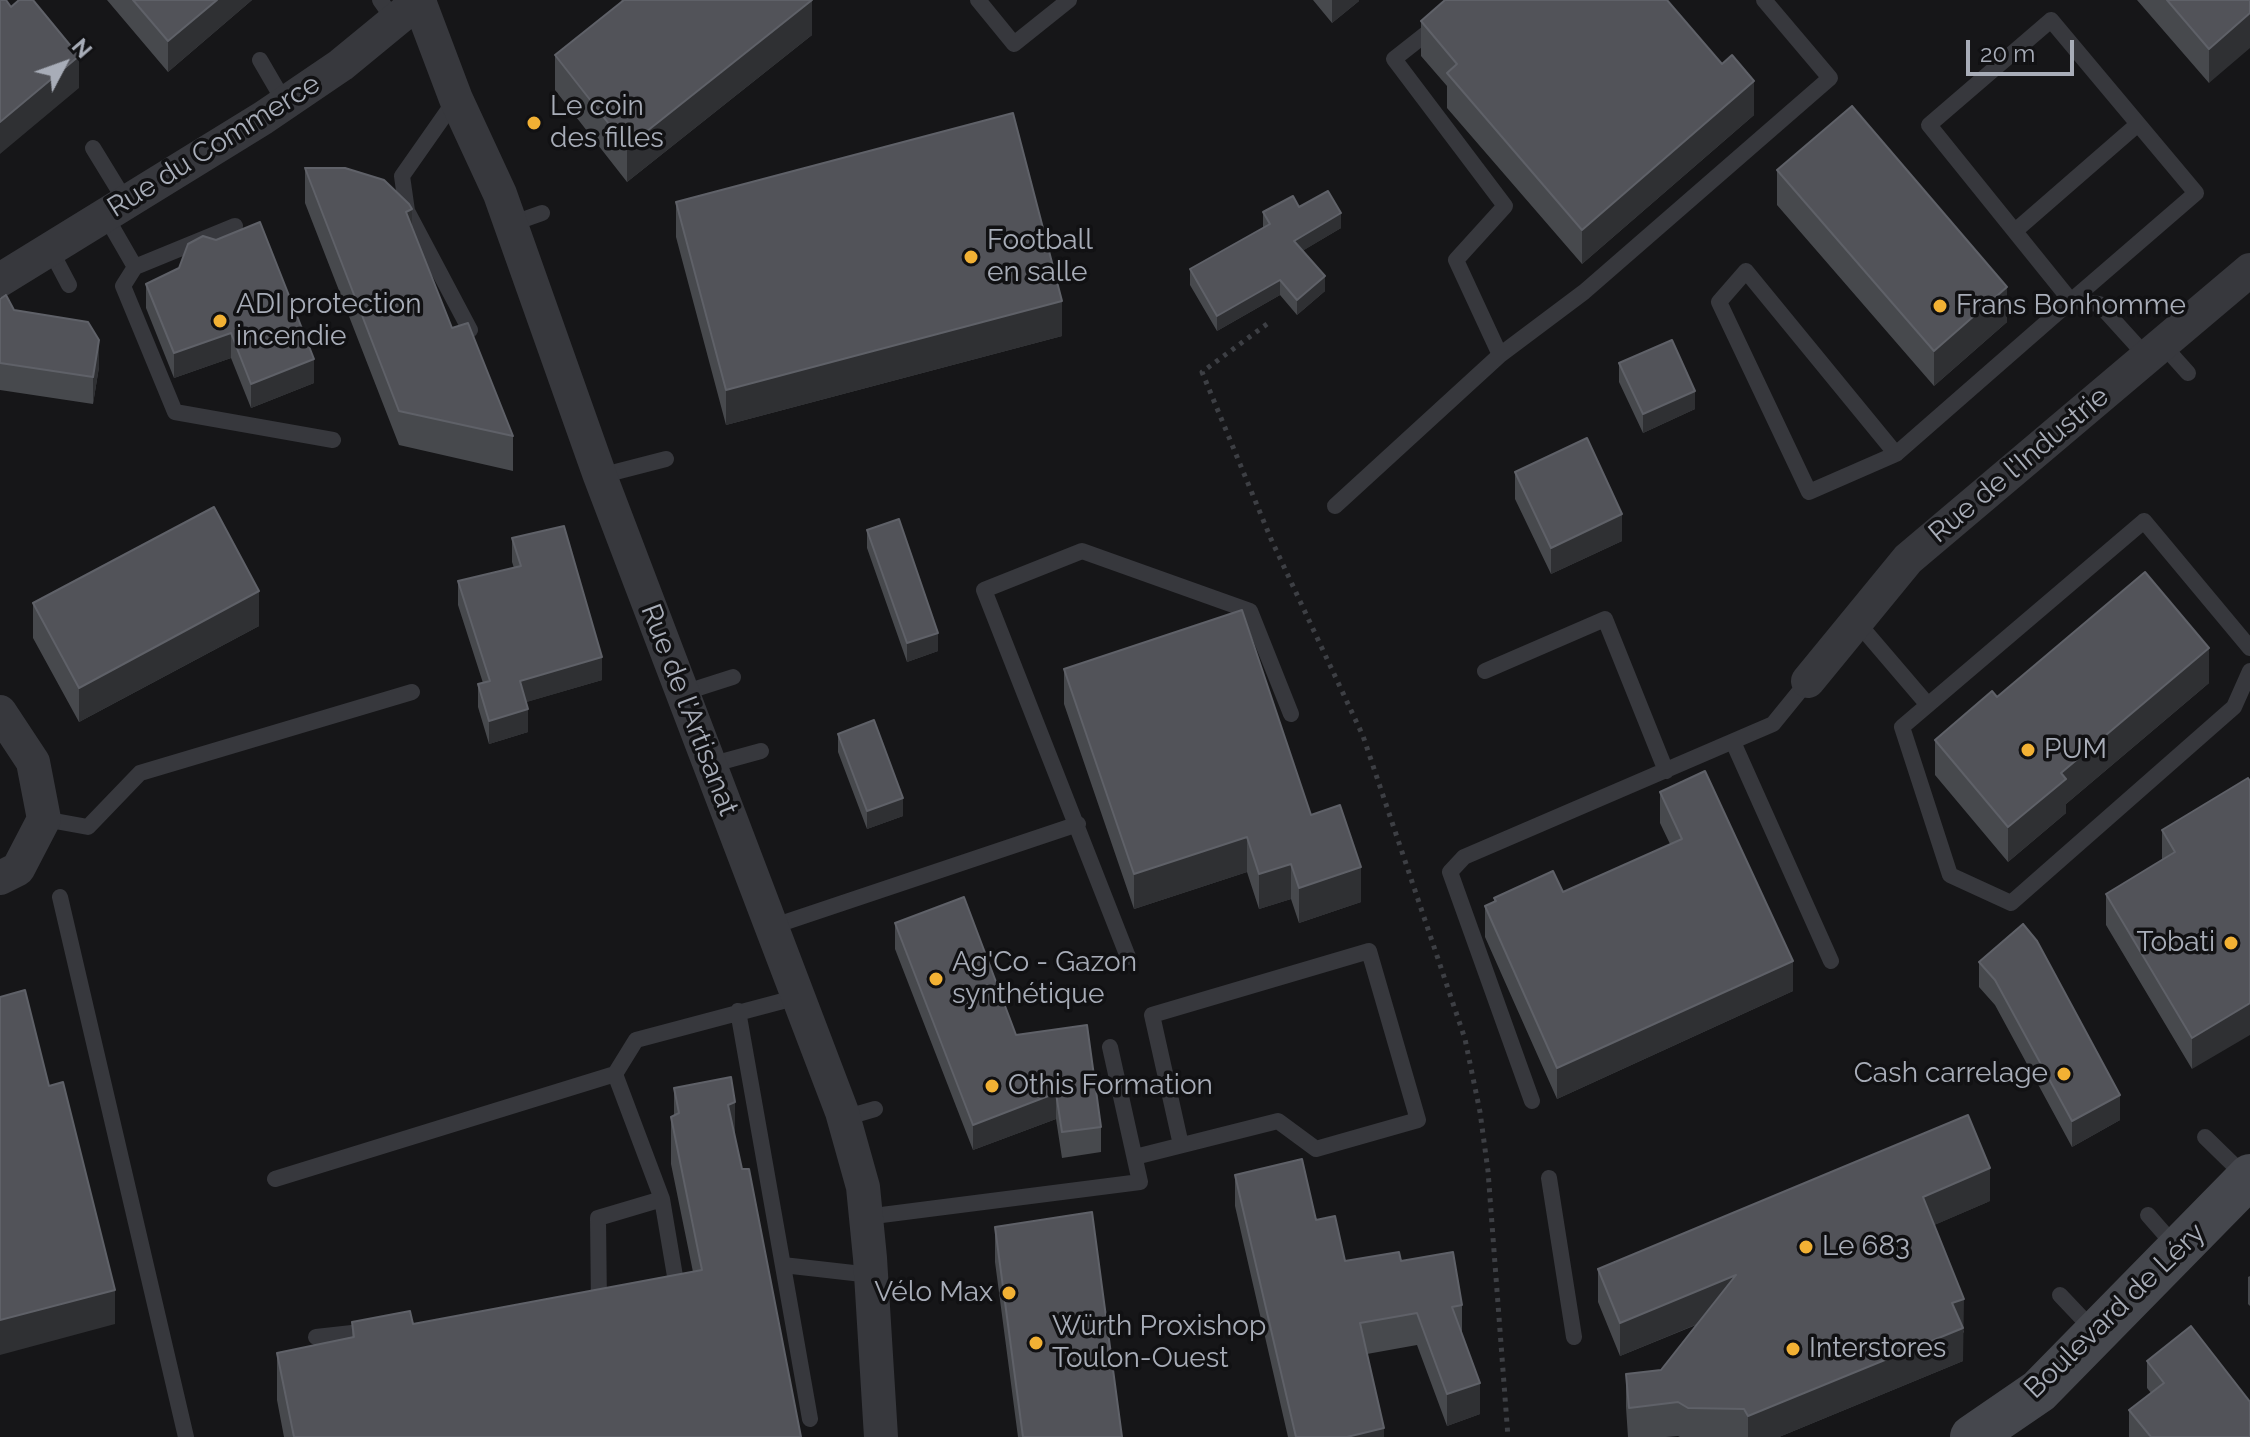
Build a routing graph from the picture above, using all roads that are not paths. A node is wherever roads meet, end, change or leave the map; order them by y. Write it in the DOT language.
graph roads {
  1 [pos="978,0"];
  2 [pos="1069,0"];
  3 [pos="1469,0"];
  4 [pos="1764,0"];
  5 [pos="404,6"];
  6 [pos="260,60"];
  7 [pos="456,99"];
  8 [pos="285,103"];
  9 [pos="2138,124"];
  10 [pos="93,148"];
  11 [pos="116,209"];
  12 [pos="235,226"];
  13 [pos="2015,231"];
  14 [pos="50,249"];
  15 [pos="135,267"];
  16 [pos="2250,270"];
  17 [pos="0,280"];
  18 [pos="69,285"];
  19 [pos="2071,301"];
  20 [pos="470,330"];
  21 [pos="2154,351"];
  22 [pos="1500,355"];
  23 [pos="2188,373"];
  24 [pos="333,440"];
  25 [pos="1896,454"];
  26 [pos="666,459"];
  27 [pos="600,476"];
  28 [pos="1335,506"];
  29 [pos="1857,622"];
  30 [pos="2250,648"];
  31 [pos="1485,671"];
  32 [pos="2250,671"];
  33 [pos="733,677"];
  34 [pos="1808,681"];
  35 [pos="412,692"];
  36 [pos="683,693"];
  37 [pos="1928,705"];
  38 [pos="0,712"];
  39 [pos="1291,714"];
  40 [pos="1733,742"];
  41 [pos="761,751"];
  42 [pos="710,765"];
  43 [pos="1666,771"];
  44 [pos="44,819"];
  45 [pos="1078,824"];
  46 [pos="0,878"];
  47 [pos="60,897"];
  48 [pos="771,927"];
  49 [pos="1128,957"];
  50 [pos="1831,961"];
  51 [pos="798,997"];
  52 [pos="738,1011"];
  53 [pos="1110,1047"];
  54 [pos="615,1074"];
  55 [pos="1532,1101"];
  56 [pos="2205,1137"];
  57 [pos="1181,1145"];
  58 [pos="1135,1157"];
  59 [pos="1549,1178"];
  60 [pos="275,1179"];
  61 [pos="2249,1179"];
  62 [pos="662,1199"];
  63 [pos="2148,1215"];
  64 [pos="866,1217"];
  65 [pos="2179,1250"];
  66 [pos="783,1265"];
  67 [pos="871,1275"];
  68 [pos="2060,1295"];
  69 [pos="679,1299"];
  70 [pos="583,1308"];
  71 [pos="2115,1322"];
  72 [pos="395,1329"];
  73 [pos="316,1337"];
  74 [pos="1574,1337"];
  75 [pos="810,1419"];
  76 [pos="186,1437"];
  77 [pos="881,1437"];
  78 [pos="1972,1437"];
  1 -- 2 [label="lane"];
  3 -- 22 [label="lane"];
  4 -- 22 [label="lane"];
  5 -- 7 [label="street, Rue de l'Artisanat"];
  5 -- 8 [label="street, Rue du Commerce"];
  6 -- 8 [label="lane"];
  7 -- 20 [label="lane"];
  7 -- 27 [label="street, Rue de l'Artisanat"];
  8 -- 11 [label="street, Rue du Commerce"];
  9 -- 13 [label="lane"];
  9 -- 13 [label="lane"];
  9 -- 19 [label="lane"];
  10 -- 11 [label="lane"];
  11 -- 14 [label="street, Rue du Commerce"];
  11 -- 15 [label="lane"];
  12 -- 15 [label="lane"];
  13 -- 19 [label="lane"];
  14 -- 17 [label="street, Rue du Commerce"];
  14 -- 18 [label="lane"];
  15 -- 24 [label="lane"];
  16 -- 21 [label="street, Rue de l'Industrie"];
  19 -- 21 [label="lane"];
  19 -- 25 [label="lane"];
  21 -- 23 [label="lane"];
  21 -- 29 [label="street, Rue de l'Industrie"];
  22 -- 28 [label="lane"];
  25 -- 25 [label="lane"];
  26 -- 27 [label="lane"];
  27 -- 36 [label="street, Rue de l'Artisanat"];
  29 -- 34 [label="street, Rue de l'Industrie"];
  29 -- 37 [label="lane"];
  30 -- 37 [label="lane"];
  31 -- 43 [label="lane"];
  32 -- 37 [label="lane"];
  33 -- 36 [label="lane"];
  34 -- 40 [label="lane"];
  35 -- 44 [label="lane"];
  36 -- 42 [label="street, Rue de l'Artisanat"];
  38 -- 44 [label="street"];
  39 -- 45 [label="lane"];
  40 -- 43 [label="lane"];
  40 -- 50 [label="lane"];
  41 -- 42 [label="lane"];
  42 -- 48 [label="street, Rue de l'Artisanat"];
  43 -- 55 [label="lane"];
  44 -- 46 [label="street"];
  45 -- 48 [label="lane"];
  45 -- 49 [label="lane"];
  47 -- 76 [label="lane"];
  48 -- 51 [label="street, Rue de l'Artisanat"];
  51 -- 52 [label="lane"];
  51 -- 64 [label="street, Rue de l'Artisanat"];
  52 -- 54 [label="lane"];
  52 -- 66 [label="lane"];
  53 -- 58 [label="lane"];
  54 -- 60 [label="lane"];
  54 -- 62 [label="lane"];
  56 -- 61 [label="lane"];
  57 -- 57 [label="lane"];
  57 -- 58 [label="lane"];
  58 -- 64 [label="lane"];
  59 -- 74 [label="lane"];
  61 -- 65 [label="street, Boulevard de Léry"];
  62 -- 69 [label="lane"];
  62 -- 70 [label="lane"];
  63 -- 65 [label="lane"];
  64 -- 67 [label="street, Rue de l'Artisanat"];
  65 -- 71 [label="street, Boulevard de Léry"];
  66 -- 67 [label="lane"];
  66 -- 75 [label="lane"];
  67 -- 77 [label="street, Rue de l'Artisanat"];
  68 -- 71 [label="lane"];
  71 -- 78 [label="street, Boulevard de Léry"];
  72 -- 73 [label="lane"];
}
